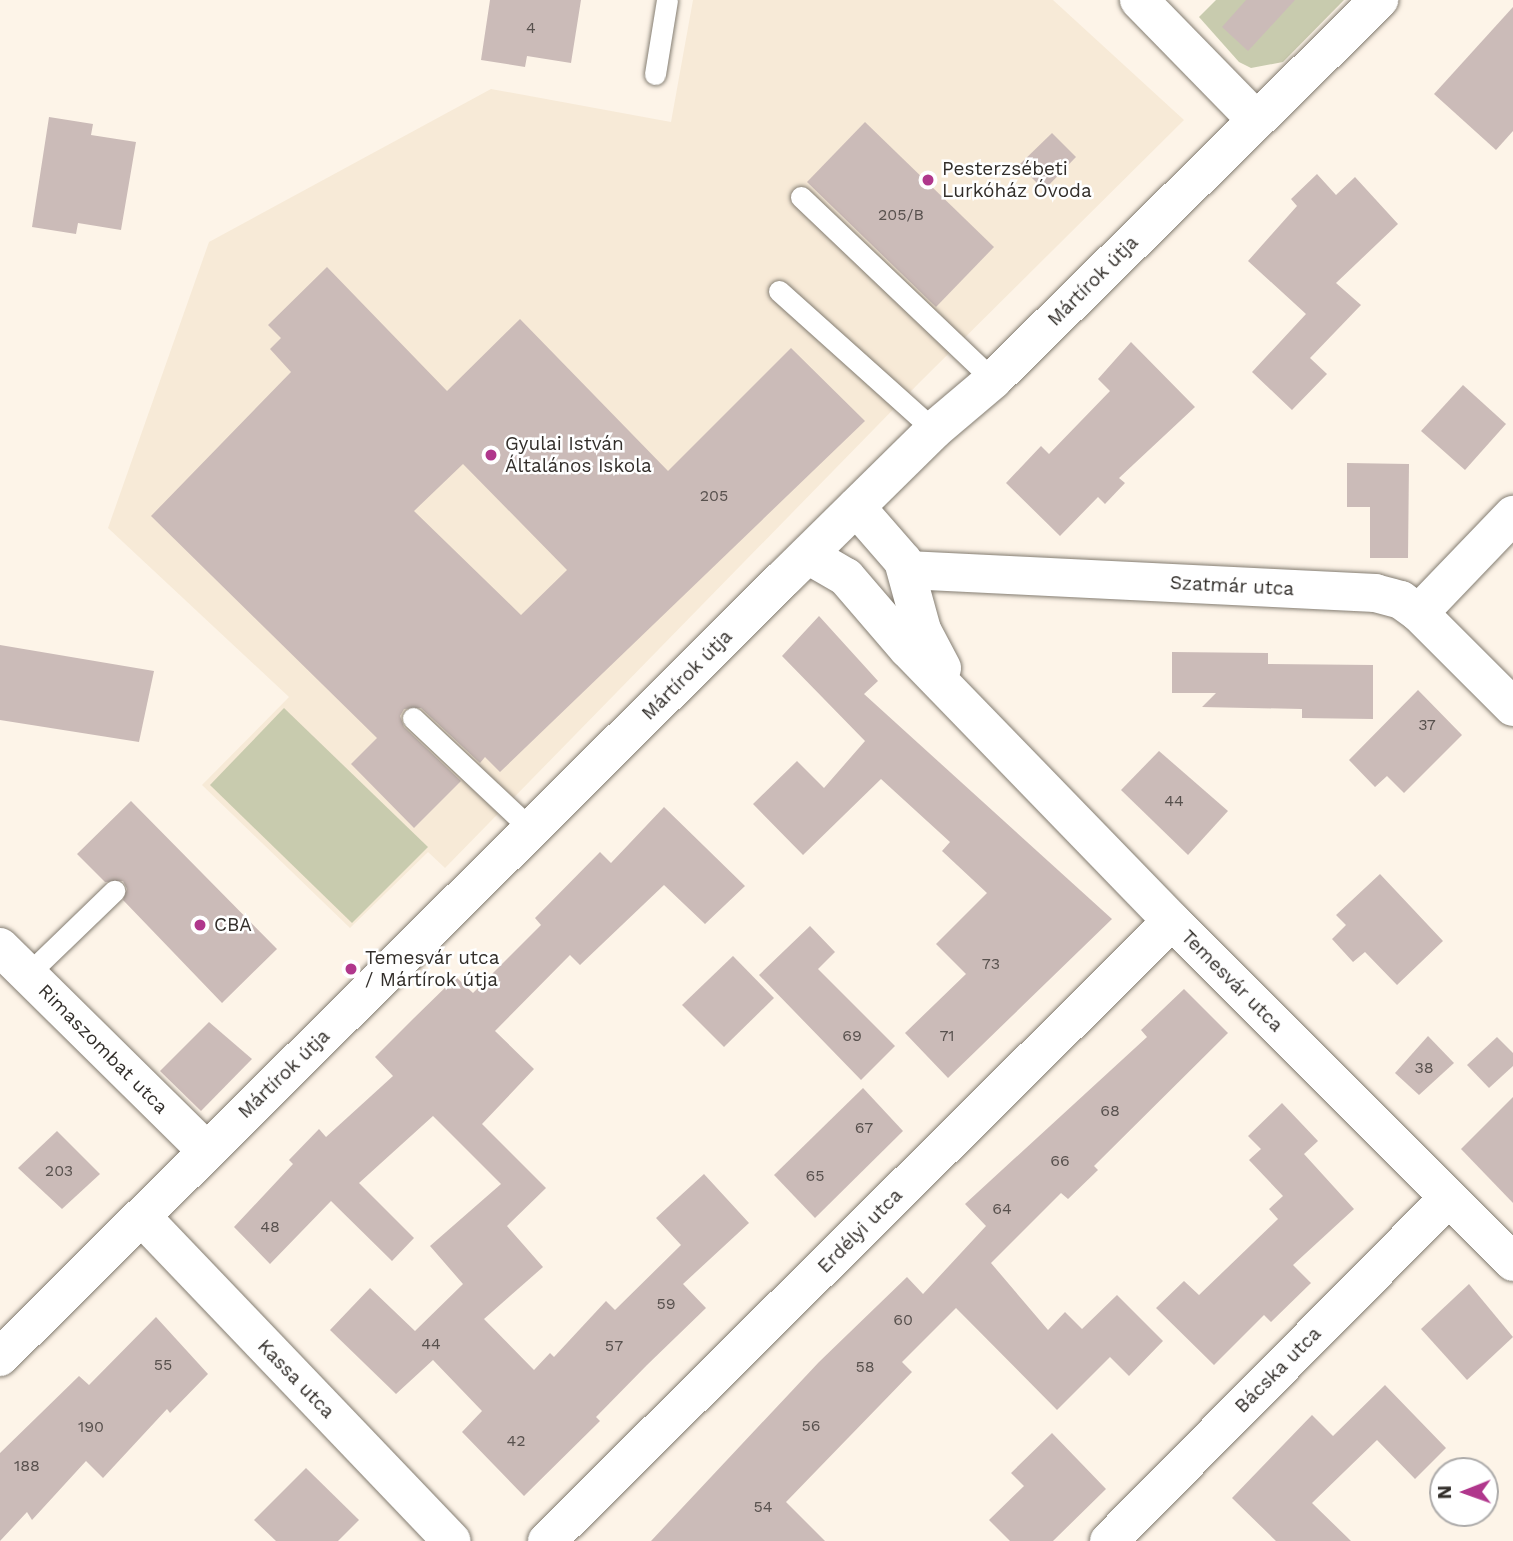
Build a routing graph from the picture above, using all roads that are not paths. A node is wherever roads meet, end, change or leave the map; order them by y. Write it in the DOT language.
graph roads {
  1 [pos="667,0"];
  2 [pos="1139,0"];
  3 [pos="1379,0"];
  4 [pos="655,74"];
  5 [pos="1255,120"];
  6 [pos="801,197"];
  7 [pos="779,291"];
  8 [pos="993,380"];
  9 [pos="934,430"];
  10 [pos="856,508"];
  11 [pos="1513,515"];
  12 [pos="808,555"];
  13 [pos="906,570"];
  14 [pos="1419,612"];
  15 [pos="956,694"];
  16 [pos="1513,707"];
  17 [pos="412,718"];
  18 [pos="532,830"];
  19 [pos="114,891"];
  20 [pos="1172,921"];
  21 [pos="0,947"];
  22 [pos="28,974"];
  23 [pos="206,1150"];
  24 [pos="1448,1199"];
  25 [pos="142,1217"];
  26 [pos="1513,1262"];
  27 [pos="0,1357"];
  28 [pos="452,1541"];
  29 [pos="547,1541"];
  30 [pos="1108,1541"];
  1 -- 4 [label="lane"];
  2 -- 5 [label="street"];
  3 -- 5 [label="street, Mártírok útja"];
  5 -- 8 [label="street, Mártírok útja"];
  6 -- 8 [label="lane"];
  7 -- 9 [label="lane"];
  8 -- 9 [label="street, Mártírok útja"];
  9 -- 10 [label="street, Mártírok útja"];
  10 -- 12 [label="street, Mártírok útja"];
  10 -- 13 [label="street, Temesvár utca"];
  11 -- 14 [label="street"];
  12 -- 15 [label="street, Temesvár utca"];
  12 -- 18 [label="street, Mártírok útja"];
  13 -- 14 [label="street, Szatmár utca"];
  13 -- 15 [label="street, Temesvár utca"];
  14 -- 16 [label="street, Szatmár utca"];
  15 -- 20 [label="street, Temesvár utca"];
  17 -- 18 [label="lane"];
  18 -- 23 [label="street, Mártírok útja"];
  19 -- 22 [label="lane"];
  20 -- 24 [label="street, Temesvár utca"];
  20 -- 29 [label="street, Erdélyi utca"];
  21 -- 22 [label="street, Rimaszombat utca"];
  22 -- 23 [label="street, Rimaszombat utca"];
  23 -- 25 [label="street, Mártírok útja"];
  24 -- 26 [label="street, Temesvár utca"];
  24 -- 30 [label="street, Bácska utca"];
  25 -- 27 [label="street, Mártírok útja"];
  25 -- 28 [label="street, Kassa utca"];
}
